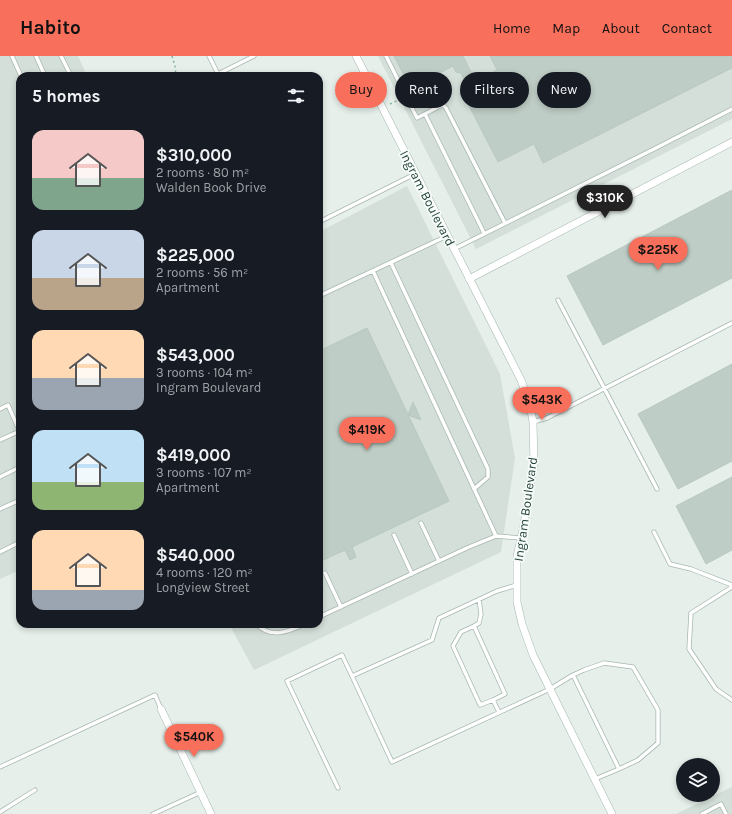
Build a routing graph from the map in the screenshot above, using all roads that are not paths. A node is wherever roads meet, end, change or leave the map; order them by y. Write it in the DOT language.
graph roads {
  1 [pos="12,56"];
  2 [pos="36,56"];
  3 [pos="61,56"];
  4 [pos="209,56"];
  5 [pos="254,56"];
  6 [pos="356,56"];
  7 [pos="386,56"];
  8 [pos="19,72"];
  9 [pos="43,72"];
  10 [pos="69,72"];
  11 [pos="217,72"];
  12 [pos="222,72"];
  13 [pos="732,109"];
  14 [pos="425,114"];
  15 [pos="732,142"];
  16 [pos="415,174"];
  17 [pos="323,220"];
  18 [pos="505,223"];
  19 [pos="484,234"];
  20 [pos="447,236"];
  21 [pos="454,249"];
  22 [pos="392,262"];
  23 [pos="373,271"];
  24 [pos="469,279"];
  25 [pos="323,294"];
  26 [pos="558,300"];
  27 [pos="732,323"];
  28 [pos="604,390"];
  29 [pos="0,409"];
  30 [pos="532,422"];
  31 [pos="16,423"];
  32 [pos="16,434"];
  33 [pos="0,440"];
  34 [pos="16,469"];
  35 [pos="0,477"];
  36 [pos="474,489"];
  37 [pos="656,489"];
  38 [pos="16,502"];
  39 [pos="0,509"];
  40 [pos="421,523"];
  41 [pos="654,532"];
  42 [pos="394,535"];
  43 [pos="496,536"];
  44 [pos="521,538"];
  45 [pos="16,544"];
  46 [pos="0,552"];
  47 [pos="439,561"];
  48 [pos="325,574"];
  49 [pos="412,574"];
  50 [pos="517,585"];
  51 [pos="732,586"];
  52 [pos="479,599"];
  53 [pos="341,607"];
  54 [pos="323,616"];
  55 [pos="474,626"];
  56 [pos="260,628"];
  57 [pos="297,628"];
  58 [pos="352,676"];
  59 [pos="573,676"];
  60 [pos="550,689"];
  61 [pos="493,700"];
  62 [pos="732,700"];
  63 [pos="161,709"];
  64 [pos="499,712"];
  65 [pos="0,767"];
  66 [pos="619,769"];
  67 [pos="595,780"];
  68 [pos="338,788"];
  69 [pos="35,790"];
  70 [pos="201,792"];
  71 [pos="0,812"];
  72 [pos="153,814"];
  73 [pos="211,814"];
  74 [pos="612,814"];
  75 [pos="702,814"];
  76 [pos="726,814"];
  1 -- 8 [label="lane"];
  2 -- 9 [label="lane"];
  3 -- 10 [label="lane"];
  4 -- 11 [label="lane"];
  5 -- 12 [label="lane"];
  6 -- 16 [label="street, Ingram Boulevard"];
  7 -- 14 [label="lane"];
  13 -- 18 [label="lane"];
  14 -- 18 [label="lane"];
  14 -- 19 [label="lane"];
  15 -- 24 [label="street"];
  16 -- 17 [label="lane"];
  16 -- 20 [label="street, Ingram Boulevard"];
  18 -- 19 [label="lane"];
  19 -- 21 [label="lane"];
  20 -- 21 [label="street, Ingram Boulevard"];
  20 -- 22 [label="lane"];
  21 -- 24 [label="street, Ingram Boulevard"];
  22 -- 23 [label="lane"];
  22 -- 36 [label="lane"];
  23 -- 25 [label="lane"];
  23 -- 36 [label="lane"];
  24 -- 30 [label="street, Ingram Boulevard"];
  26 -- 28 [label="lane"];
  27 -- 28 [label="lane"];
  28 -- 30 [label="lane"];
  28 -- 37 [label="lane"];
  29 -- 31 [label="lane"];
  30 -- 44 [label="street, Ingram Boulevard"];
  32 -- 33 [label="lane"];
  34 -- 35 [label="lane"];
  36 -- 43 [label="lane"];
  38 -- 39 [label="lane"];
  40 -- 47 [label="lane"];
  41 -- 51 [label="lane"];
  42 -- 49 [label="lane"];
  43 -- 44 [label="lane"];
  43 -- 47 [label="lane"];
  44 -- 50 [label="street, Ingram Boulevard"];
  45 -- 46 [label="lane"];
  47 -- 49 [label="lane"];
  48 -- 53 [label="lane"];
  49 -- 53 [label="lane"];
  50 -- 52 [label="lane"];
  50 -- 60 [label="street, Ingram Boulevard"];
  51 -- 62 [label="lane"];
  52 -- 55 [label="lane"];
  52 -- 58 [label="lane"];
  53 -- 54 [label="lane"];
  55 -- 61 [label="lane"];
  55 -- 61 [label="lane"];
  56 -- 57 [label="lane"];
  58 -- 64 [label="lane"];
  58 -- 68 [label="lane"];
  59 -- 60 [label="lane"];
  59 -- 66 [label="lane"];
  59 -- 66 [label="lane"];
  60 -- 64 [label="lane"];
  60 -- 67 [label="street, Ingram Boulevard"];
  61 -- 64 [label="lane"];
  63 -- 65 [label="lane"];
  63 -- 70 [label="street"];
  66 -- 67 [label="lane"];
  67 -- 74 [label="street, Ingram Boulevard"];
  69 -- 71 [label="lane"];
  70 -- 72 [label="lane"];
  70 -- 73 [label="street"];
  75 -- 76 [label="lane"];
}
